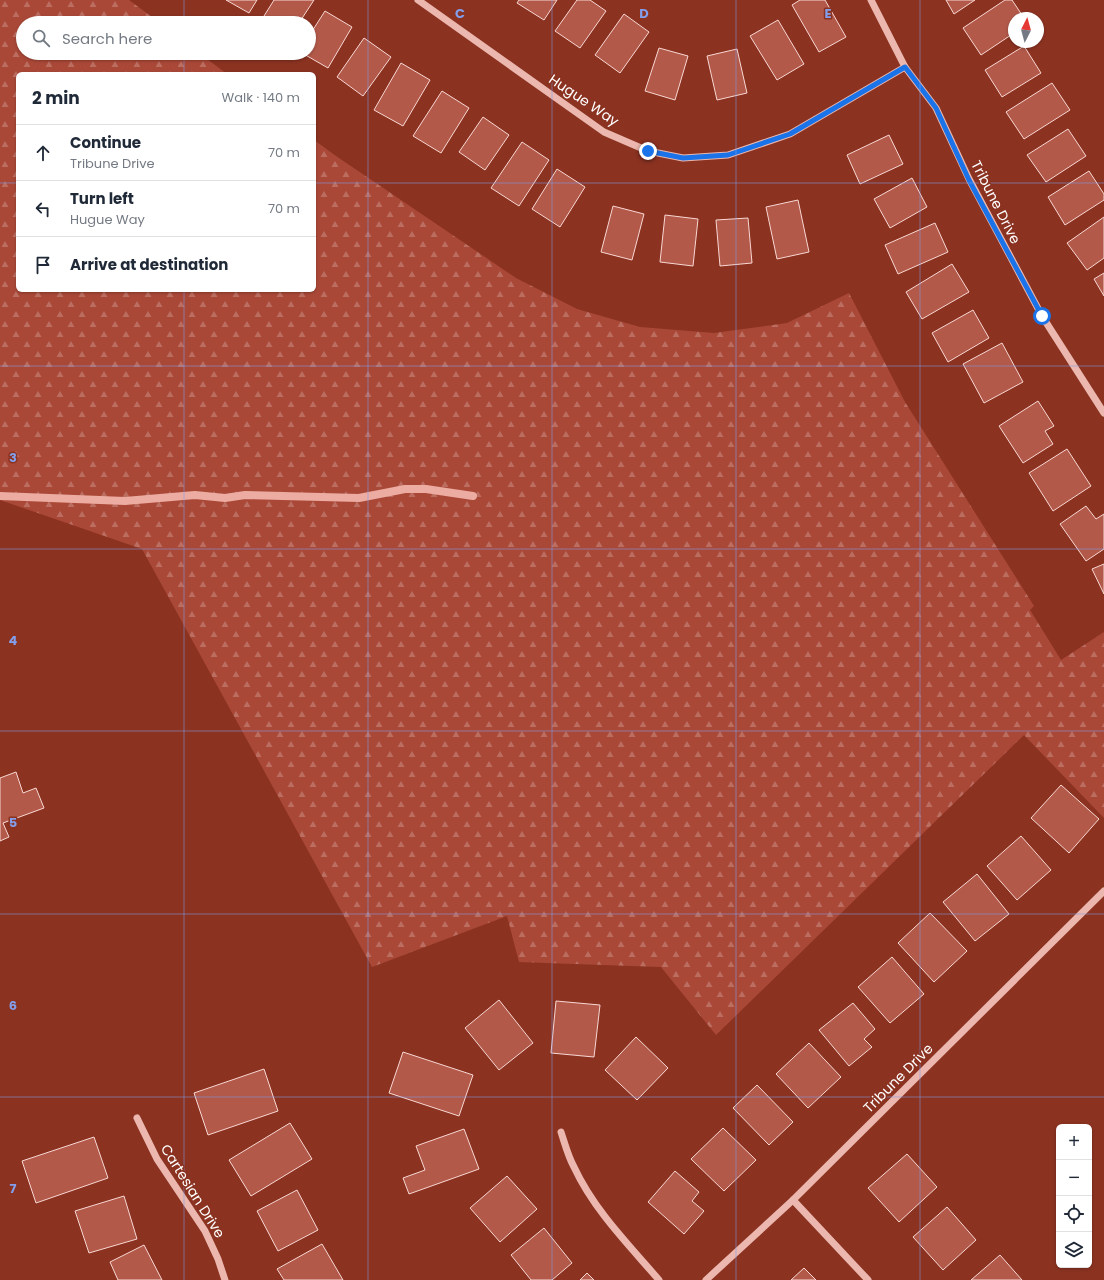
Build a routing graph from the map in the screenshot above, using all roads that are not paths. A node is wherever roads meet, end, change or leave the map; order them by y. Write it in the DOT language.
graph roads {
  1 [pos="418,0"];
  2 [pos="871,0"];
  3 [pos="905,67"];
  4 [pos="1104,413"];
  5 [pos="1104,890"];
  6 [pos="136,1118"];
  7 [pos="561,1132"];
  8 [pos="794,1200"];
  9 [pos="225,1280"];
  10 [pos="659,1280"];
  11 [pos="706,1280"];
  12 [pos="868,1280"];
  1 -- 3 [label="street, Hugue Way"];
  2 -- 3 [label="street, Tribune Drive"];
  3 -- 4 [label="street, Tribune Drive"];
  5 -- 8 [label="street, Tribune Drive"];
  6 -- 9 [label="street, Cartesian Drive"];
  7 -- 10 [label="street"];
  8 -- 11 [label="street, Tribune Drive"];
  8 -- 12 [label="street"];
}
